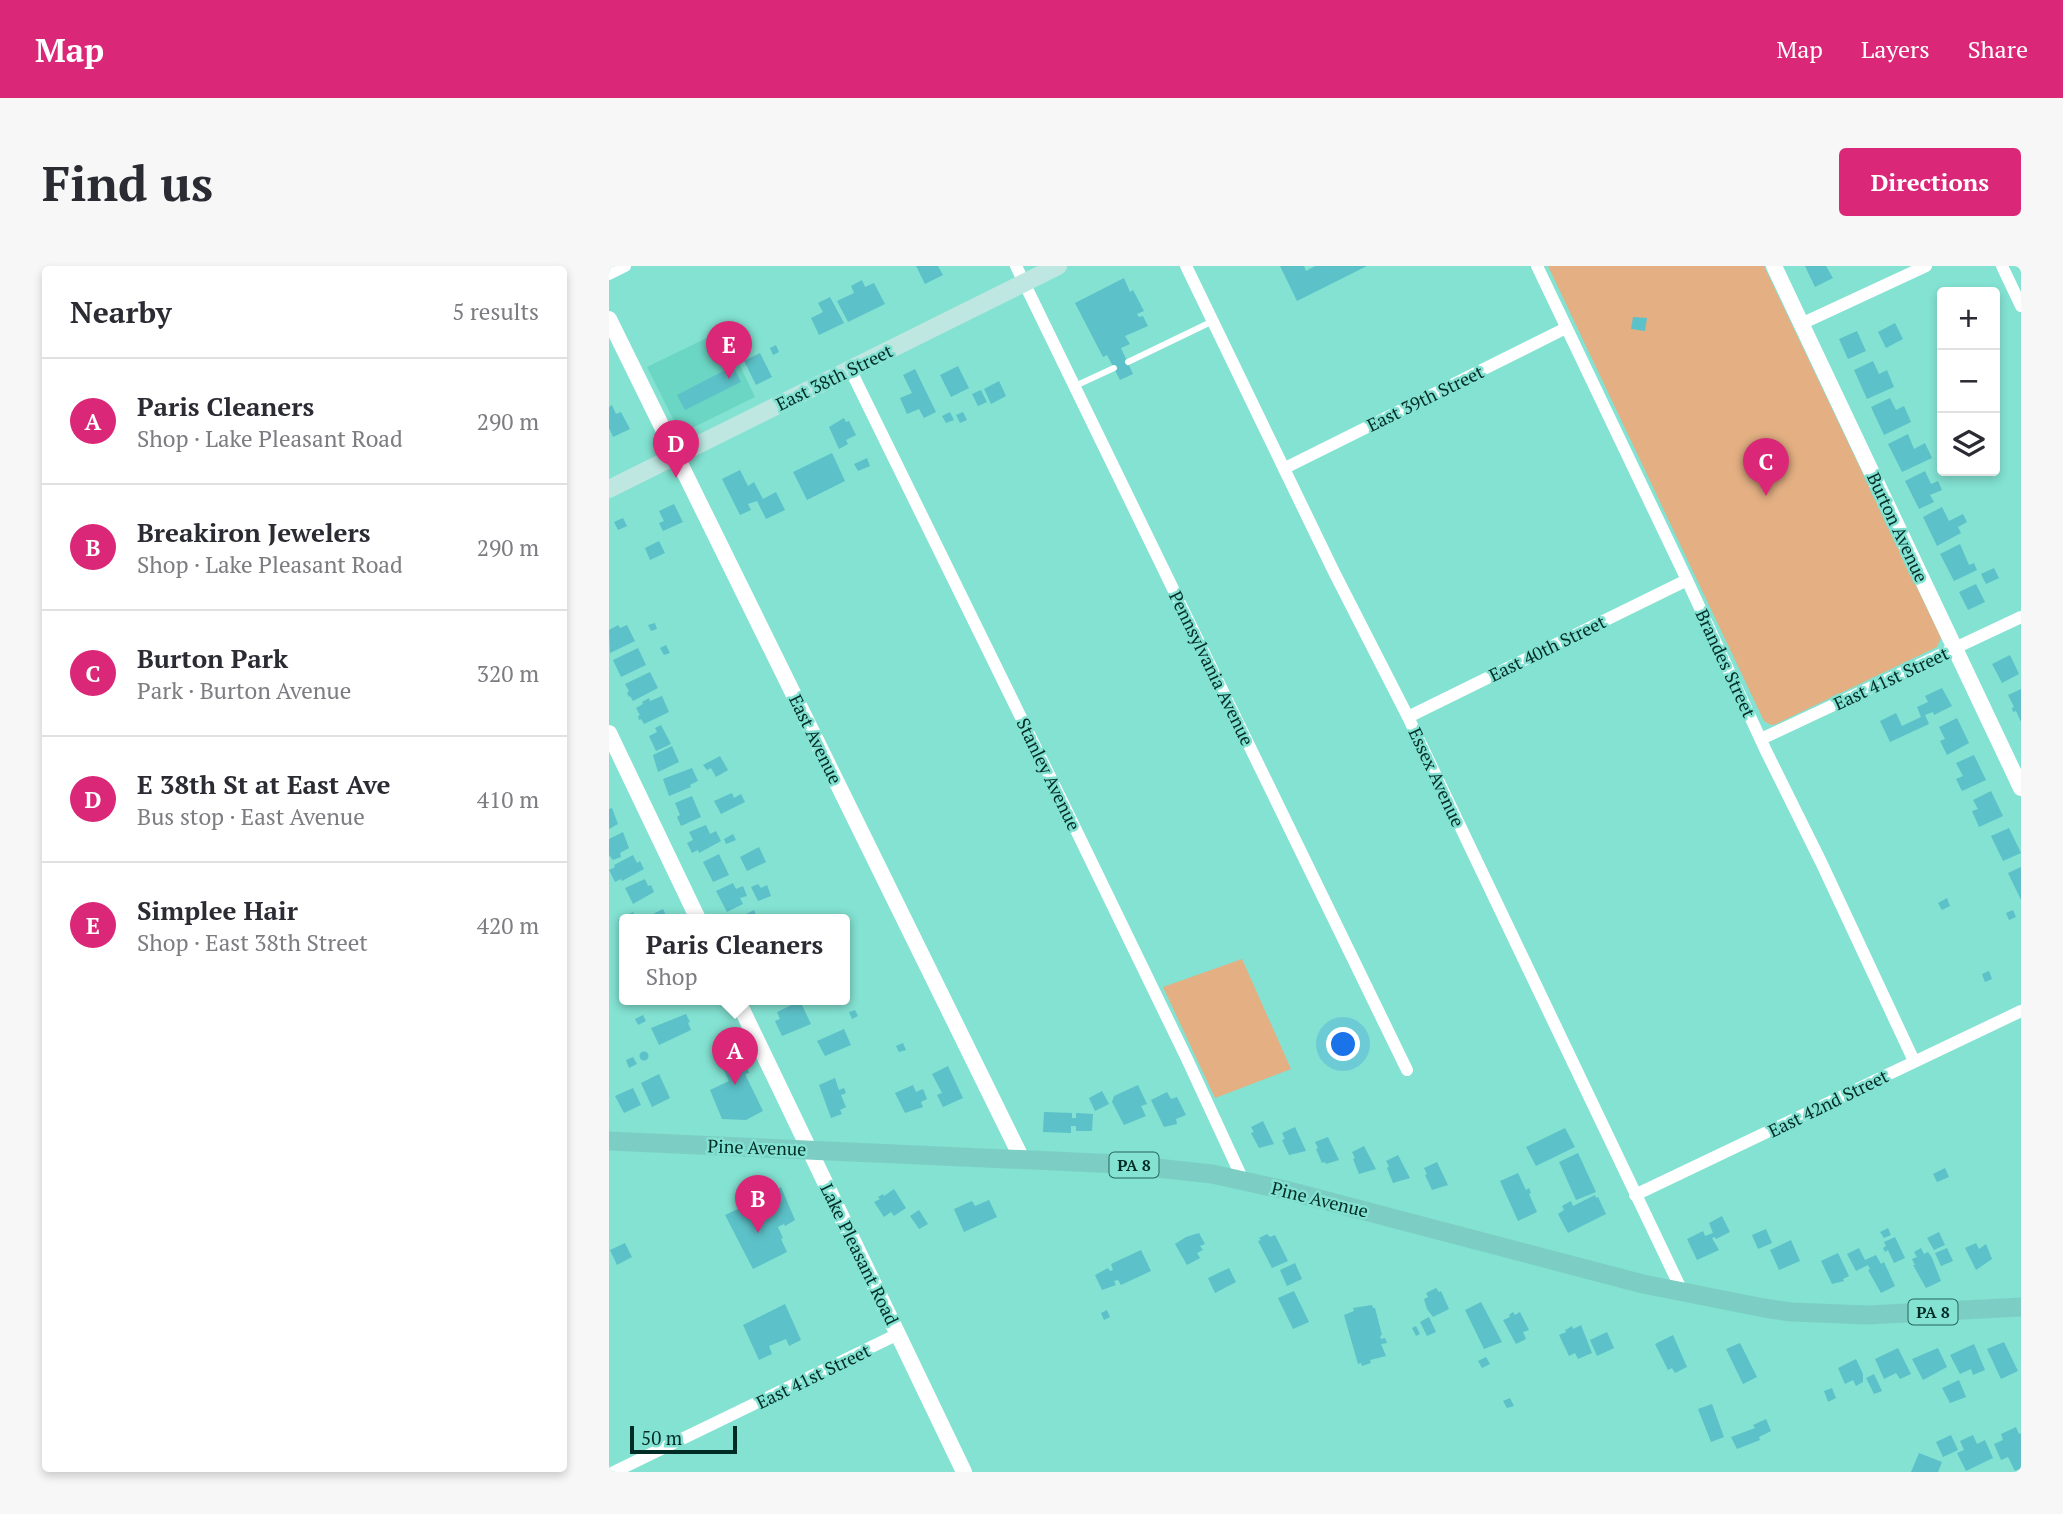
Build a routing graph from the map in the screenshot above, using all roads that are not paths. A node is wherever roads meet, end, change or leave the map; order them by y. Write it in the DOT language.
graph roads {
  1 [pos="625,266"];
  2 [pos="1016,266"];
  3 [pos="1058,266"];
  4 [pos="1187,266"];
  5 [pos="1537,266"];
  6 [pos="1774,266"];
  7 [pos="1926,266"];
  8 [pos="2002,266"];
  9 [pos="609,274"];
  10 [pos="1024,283"];
  11 [pos="2021,306"];
  12 [pos="609,318"];
  13 [pos="1213,321"];
  14 [pos="1801,324"];
  15 [pos="1566,328"];
  16 [pos="1128,362"];
  17 [pos="1114,368"];
  18 [pos="850,369"];
  19 [pos="1075,386"];
  20 [pos="677,455"];
  21 [pos="1285,468"];
  22 [pos="609,489"];
  23 [pos="1687,580"];
  24 [pos="2021,617"];
  25 [pos="1955,649"];
  26 [pos="1408,717"];
  27 [pos="609,733"];
  28 [pos="1761,739"];
  29 [pos="2021,789"];
  30 [pos="696,914"];
  31 [pos="740,1005"];
  32 [pos="2021,1012"];
  33 [pos="1914,1061"];
  34 [pos="1406,1070"];
  35 [pos="609,1141"];
  36 [pos="808,1149"];
  37 [pos="1022,1159"];
  38 [pos="1243,1180"];
  39 [pos="1635,1195"];
  40 [pos="1682,1292"];
  41 [pos="2021,1307"];
  42 [pos="898,1334"];
  43 [pos="614,1472"];
  44 [pos="964,1472"];
  1 -- 9 [label="street"];
  2 -- 10 [label="street, Pennsylvania Avenue"];
  3 -- 10 [label="main road, East 38th Street"];
  4 -- 13 [label="street, Essex Avenue"];
  5 -- 15 [label="street, Brandes Street"];
  6 -- 14 [label="street, Burton Avenue"];
  7 -- 14 [label="street"];
  8 -- 11 [label="street"];
  10 -- 18 [label="main road, East 38th Street"];
  10 -- 19 [label="street, Pennsylvania Avenue"];
  12 -- 20 [label="street, East Avenue"];
  13 -- 16 [label="lane"];
  13 -- 21 [label="street, Essex Avenue"];
  14 -- 25 [label="street, Burton Avenue"];
  15 -- 21 [label="street, East 39th Street"];
  15 -- 23 [label="street, Brandes Street"];
  17 -- 19 [label="lane"];
  18 -- 20 [label="main road, East 38th Street"];
  18 -- 38 [label="street, Stanley Avenue"];
  19 -- 34 [label="street, Pennsylvania Avenue"];
  20 -- 22 [label="main road, East 38th Street"];
  20 -- 37 [label="street, East Avenue"];
  21 -- 26 [label="street, Essex Avenue"];
  23 -- 26 [label="street, East 40th Street"];
  23 -- 28 [label="street, Brandes Street"];
  24 -- 25 [label="street, East 41st Street"];
  25 -- 28 [label="street, East 41st Street"];
  25 -- 29 [label="street, Burton Avenue"];
  26 -- 39 [label="street, Essex Avenue"];
  27 -- 30 [label="street"];
  28 -- 33 [label="street, Brandes Street"];
  31 -- 36 [label="street, Lake Pleasant Road"];
  32 -- 33 [label="street, East 42nd Street"];
  33 -- 39 [label="street, East 42nd Street"];
  35 -- 36 [label="main road, Pine Avenue / PA 8"];
  36 -- 37 [label="main road, Pine Avenue / PA 8"];
  36 -- 42 [label="street, Lake Pleasant Road"];
  37 -- 38 [label="main road, Pine Avenue / PA 8"];
  38 -- 40 [label="main road, Pine Avenue / PA 8"];
  39 -- 40 [label="street, Essex Avenue"];
  40 -- 41 [label="main road, Pine Avenue / PA 8"];
  42 -- 43 [label="street, East 41st Street"];
  42 -- 44 [label="street, Lake Pleasant Road"];
}
